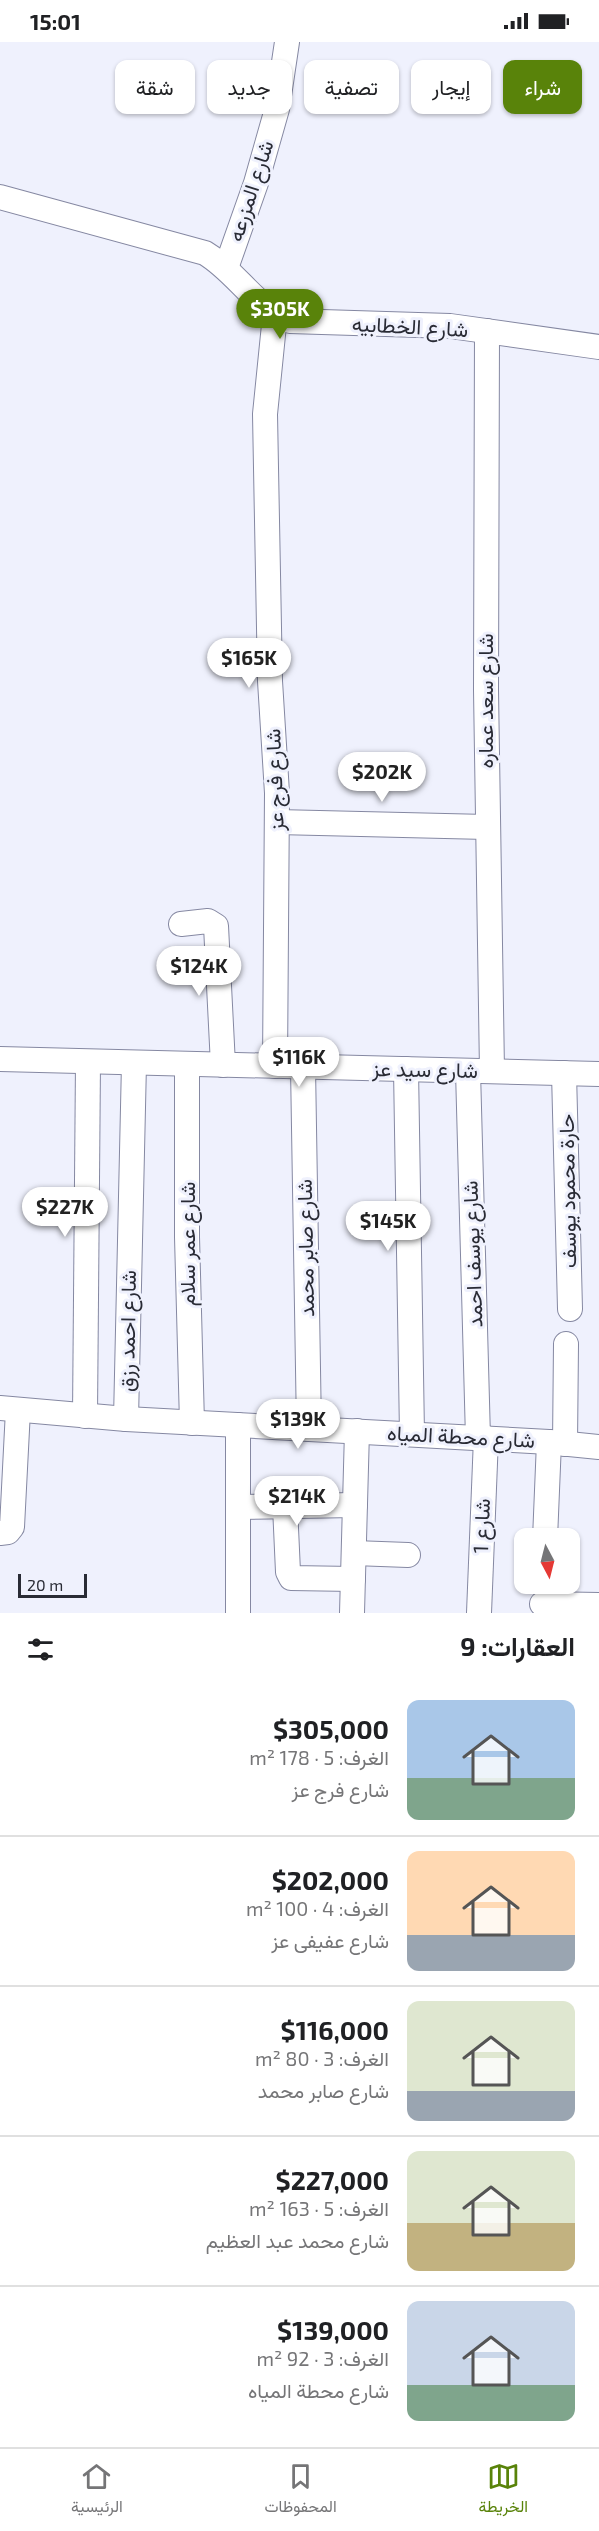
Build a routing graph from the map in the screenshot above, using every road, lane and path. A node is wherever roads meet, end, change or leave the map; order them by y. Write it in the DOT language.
graph roads {
  1 [pos="287,42"];
  2 [pos="0,197"];
  3 [pos="226,268"];
  4 [pos="275,315"];
  5 [pos="487,331"];
  6 [pos="599,347"];
  7 [pos="277,822"];
  8 [pos="487,827"];
  9 [pos="181,924"];
  10 [pos="0,1059"];
  11 [pos="88,1062"];
  12 [pos="134,1063"];
  13 [pos="187,1065"];
  14 [pos="223,1065"];
  15 [pos="275,1066"];
  16 [pos="303,1067"];
  17 [pos="406,1069"];
  18 [pos="468,1071"];
  19 [pos="492,1071"];
  20 [pos="564,1073"];
  21 [pos="599,1074"];
  22 [pos="570,1309"];
  23 [pos="566,1344"];
  24 [pos="9,1409"];
  25 [pos="85,1416"];
  26 [pos="126,1419"];
  27 [pos="192,1423"];
  28 [pos="238,1425"];
  29 [pos="309,1429"];
  30 [pos="357,1431"];
  31 [pos="412,1434"];
  32 [pos="482,1438"];
  33 [pos="557,1443"];
  34 [pos="599,1447"];
  35 [pos="355,1505"];
  36 [pos="285,1506"];
  37 [pos="238,1508"];
  38 [pos="546,1528"];
  39 [pos="6,1530"];
  40 [pos="354,1553"];
  41 [pos="408,1555"];
  42 [pos="353,1579"];
  43 [pos="542,1600"];
  44 [pos="599,1605"];
  45 [pos="238,1613"];
  46 [pos="352,1613"];
  47 [pos="479,1613"];
  1 -- 3 [label="street, شارع المزرعه"];
  2 -- 3 [label="street, شارع الخطابيه"];
  3 -- 4 [label="street, شارع الخطابيه"];
  4 -- 5 [label="street, شارع الخطابيه"];
  4 -- 7 [label="street, شارع فرج عز"];
  5 -- 6 [label="street, شارع الخطابيه"];
  5 -- 8 [label="street, شارع سعد عماره"];
  7 -- 8 [label="street"];
  7 -- 15 [label="street, شارع فرج عز"];
  8 -- 19 [label="street, شارع سعد عماره"];
  9 -- 14 [label="street"];
  10 -- 11 [label="street, شارع سيد عز"];
  11 -- 12 [label="street, شارع سيد عز"];
  11 -- 25 [label="street"];
  12 -- 13 [label="street, شارع سيد عز"];
  12 -- 26 [label="street, شارع احمد رزق"];
  13 -- 14 [label="street, شارع سيد عز"];
  13 -- 27 [label="street, شارع عمر سلام"];
  14 -- 15 [label="street, شارع سيد عز"];
  15 -- 16 [label="street, شارع سيد عز"];
  16 -- 17 [label="street, شارع سيد عز"];
  16 -- 29 [label="street, شارع صابر محمد"];
  17 -- 18 [label="street, شارع سيد عز"];
  17 -- 31 [label="street"];
  18 -- 19 [label="street, شارع سيد عز"];
  18 -- 32 [label="street, شارع يوسف احمد"];
  19 -- 20 [label="street, شارع سيد عز"];
  20 -- 21 [label="street, شارع سيد عز"];
  20 -- 22 [label="street, حارة محمود يوسف"];
  23 -- 33 [label="street"];
  24 -- 25 [label="street, شارع محطة المياه"];
  24 -- 39 [label="street"];
  25 -- 26 [label="street, شارع محطة المياه"];
  26 -- 27 [label="street, شارع محطة المياه"];
  27 -- 28 [label="street, شارع محطة المياه"];
  28 -- 29 [label="street, شارع محطة المياه"];
  28 -- 37 [label="street"];
  29 -- 30 [label="street, شارع محطة المياه"];
  30 -- 31 [label="street, شارع محطة المياه"];
  30 -- 35 [label="street"];
  31 -- 32 [label="street, شارع محطة المياه"];
  32 -- 33 [label="street, شارع محطة المياه"];
  32 -- 47 [label="street, شارع 1"];
  33 -- 34 [label="street, شارع محطة المياه"];
  33 -- 38 [label="street"];
  35 -- 36 [label="street"];
  35 -- 40 [label="street"];
  36 -- 37 [label="street"];
  36 -- 42 [label="street"];
  37 -- 45 [label="street"];
  40 -- 41 [label="street"];
  40 -- 42 [label="street"];
  42 -- 46 [label="street"];
  43 -- 44 [label="street"];
}
